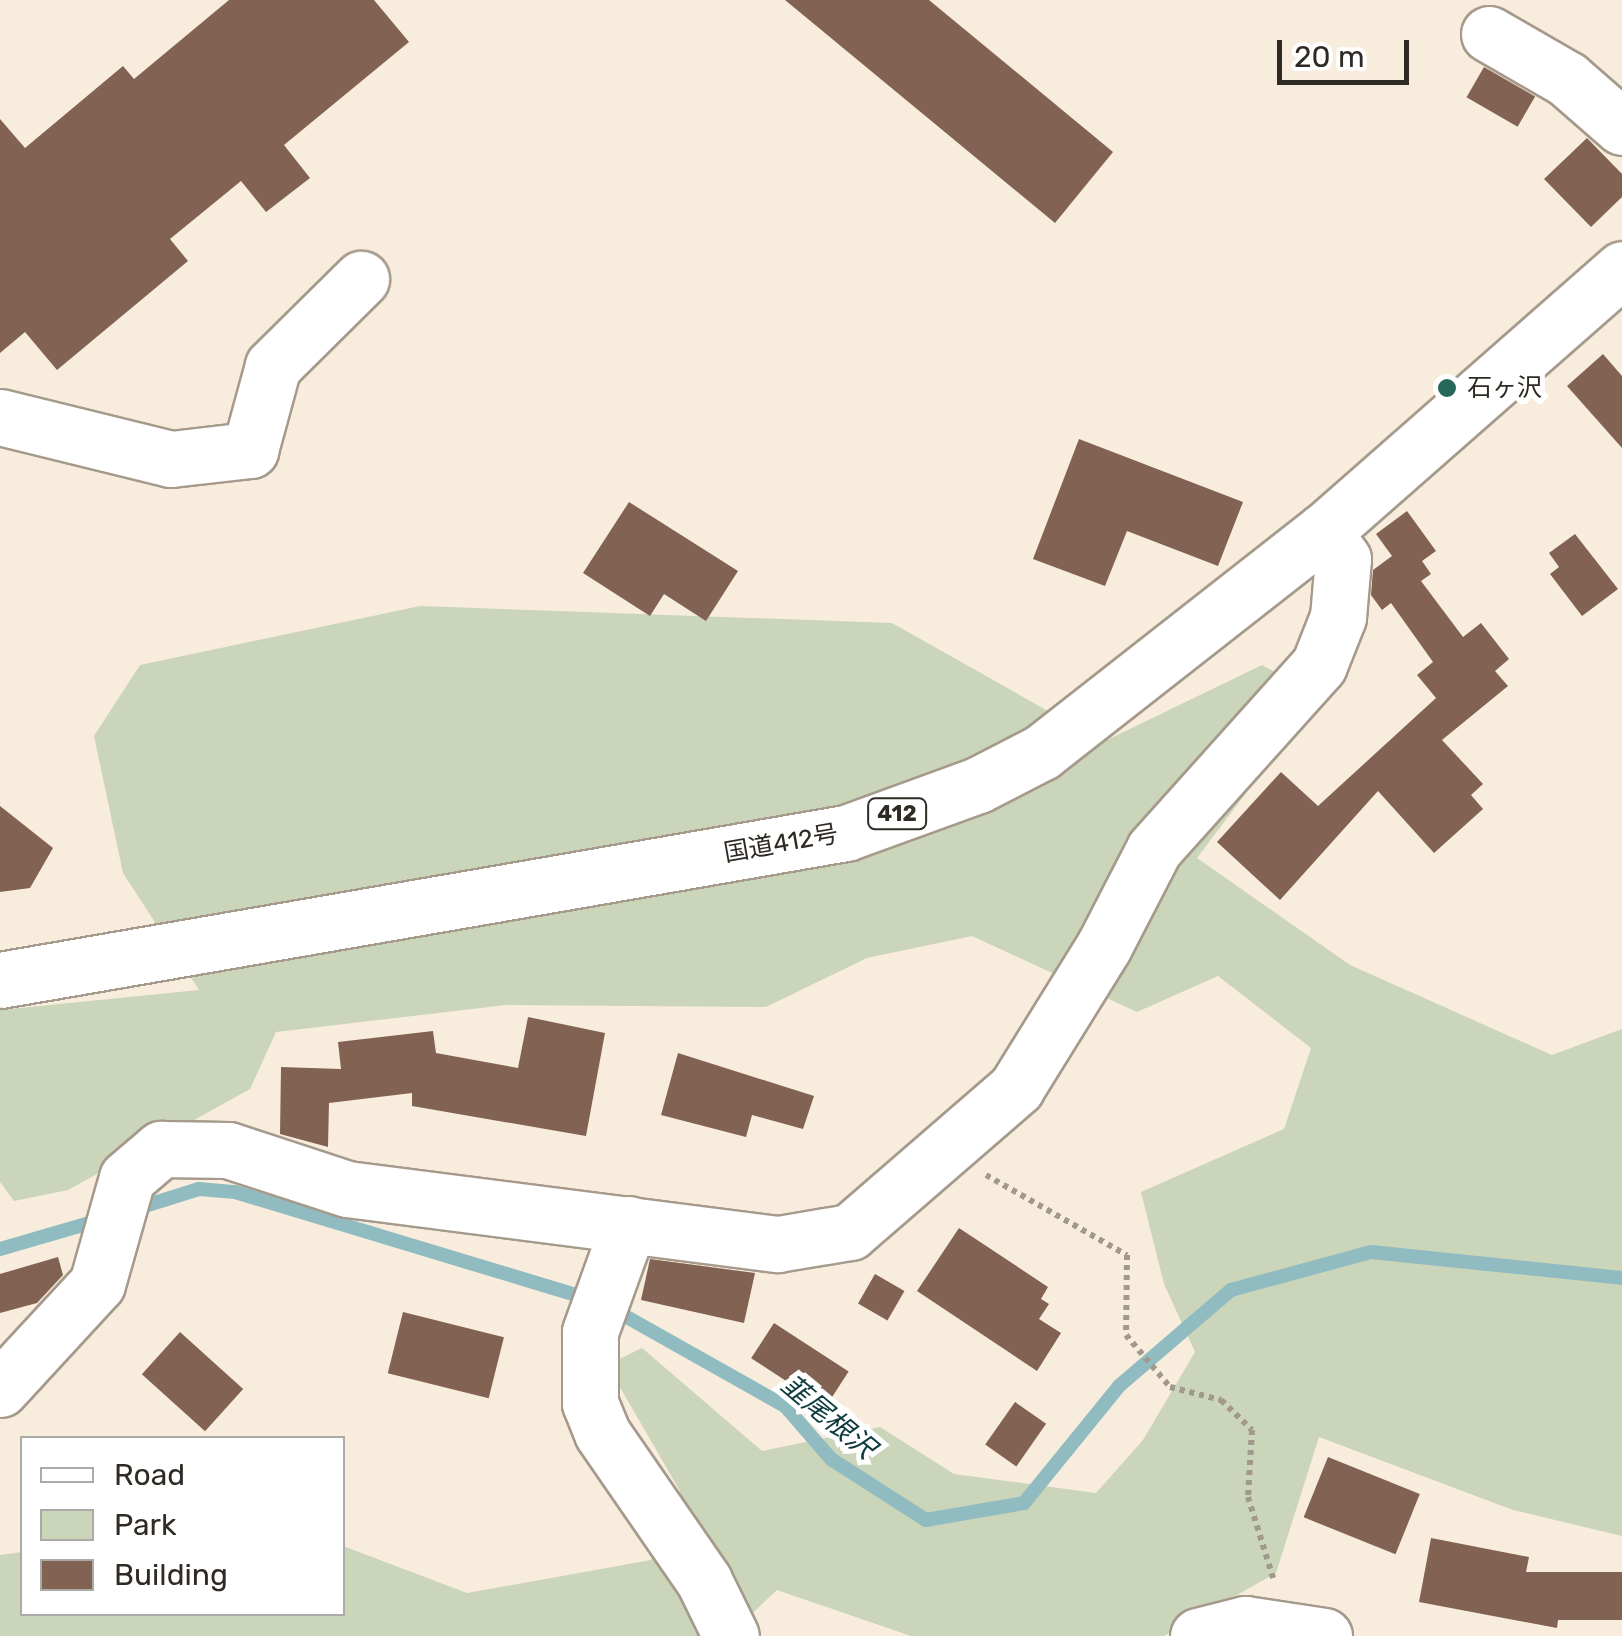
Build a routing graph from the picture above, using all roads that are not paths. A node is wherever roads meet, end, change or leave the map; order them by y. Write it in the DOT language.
graph roads {
  1 [pos="1489,34"];
  2 [pos="1622,127"];
  3 [pos="1622,269"];
  4 [pos="361,279"];
  5 [pos="0,417"];
  6 [pos="1323,532"];
  7 [pos="0,980"];
  8 [pos="620,1246"];
  9 [pos="0,1389"];
  10 [pos="1306,1632"];
  11 [pos="732,1636"];
  12 [pos="1198,1636"];
  1 -- 2 [label="main road"];
  3 -- 6 [label="main road, 国道412号 / 412"];
  4 -- 5 [label="main road"];
  6 -- 7 [label="main road, 国道412号 / 412"];
  6 -- 8 [label="main road"];
  8 -- 9 [label="main road"];
  8 -- 11 [label="main road"];
  10 -- 12 [label="main road"];
}
